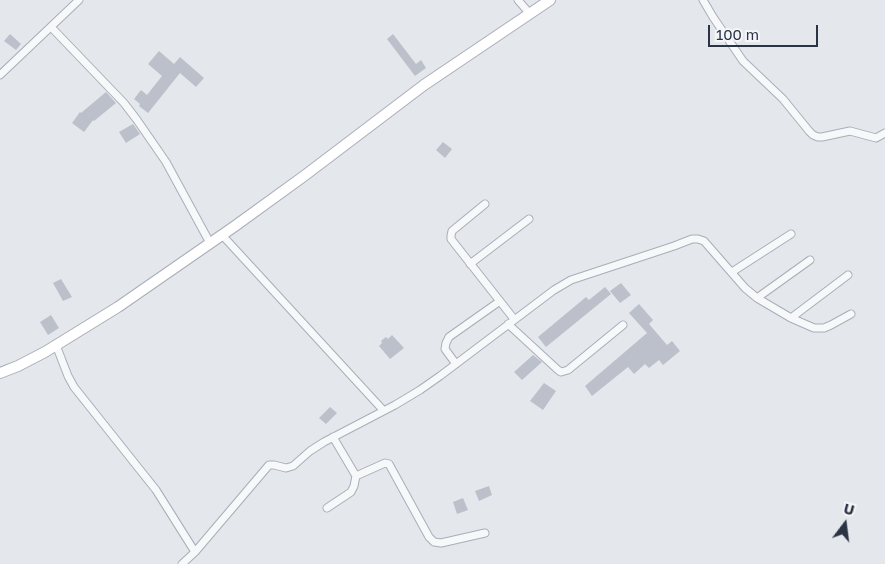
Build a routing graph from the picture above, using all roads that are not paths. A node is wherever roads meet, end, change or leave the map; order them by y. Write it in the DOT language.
graph roads {
  1 [pos="79,0"];
  2 [pos="518,0"];
  3 [pos="550,0"];
  4 [pos="704,0"];
  5 [pos="530,14"];
  6 [pos="51,27"];
  7 [pos="2,70"];
  8 [pos="885,133"];
  9 [pos="484,204"];
  10 [pos="529,220"];
  11 [pos="222,234"];
  12 [pos="791,234"];
  13 [pos="210,243"];
  14 [pos="810,260"];
  15 [pos="470,264"];
  16 [pos="732,272"];
  17 [pos="848,275"];
  18 [pos="757,298"];
  19 [pos="500,301"];
  20 [pos="851,314"];
  21 [pos="791,318"];
  22 [pos="514,319"];
  23 [pos="508,324"];
  24 [pos="623,325"];
  25 [pos="56,345"];
  26 [pos="456,364"];
  27 [pos="0,373"];
  28 [pos="383,410"];
  29 [pos="332,437"];
  30 [pos="356,476"];
  31 [pos="327,508"];
  32 [pos="485,533"];
  33 [pos="195,552"];
  34 [pos="182,564"];
  1 -- 6 [label="street"];
  2 -- 5 [label="street"];
  3 -- 5 [label="main road"];
  4 -- 8 [label="street"];
  5 -- 11 [label="main road"];
  6 -- 7 [label="street"];
  6 -- 13 [label="street"];
  9 -- 15 [label="street"];
  10 -- 15 [label="street"];
  11 -- 13 [label="main road"];
  11 -- 28 [label="street"];
  12 -- 16 [label="street"];
  13 -- 25 [label="main road"];
  14 -- 18 [label="street"];
  15 -- 19 [label="street"];
  16 -- 18 [label="street"];
  16 -- 22 [label="street"];
  17 -- 21 [label="street"];
  18 -- 21 [label="street"];
  19 -- 22 [label="street"];
  19 -- 26 [label="street"];
  20 -- 21 [label="street"];
  22 -- 23 [label="street"];
  23 -- 24 [label="street"];
  23 -- 26 [label="street"];
  25 -- 27 [label="main road"];
  25 -- 33 [label="street"];
  26 -- 28 [label="street"];
  28 -- 29 [label="street"];
  29 -- 30 [label="street"];
  29 -- 33 [label="street"];
  30 -- 31 [label="street"];
  30 -- 32 [label="street"];
  33 -- 34 [label="street"];
}
